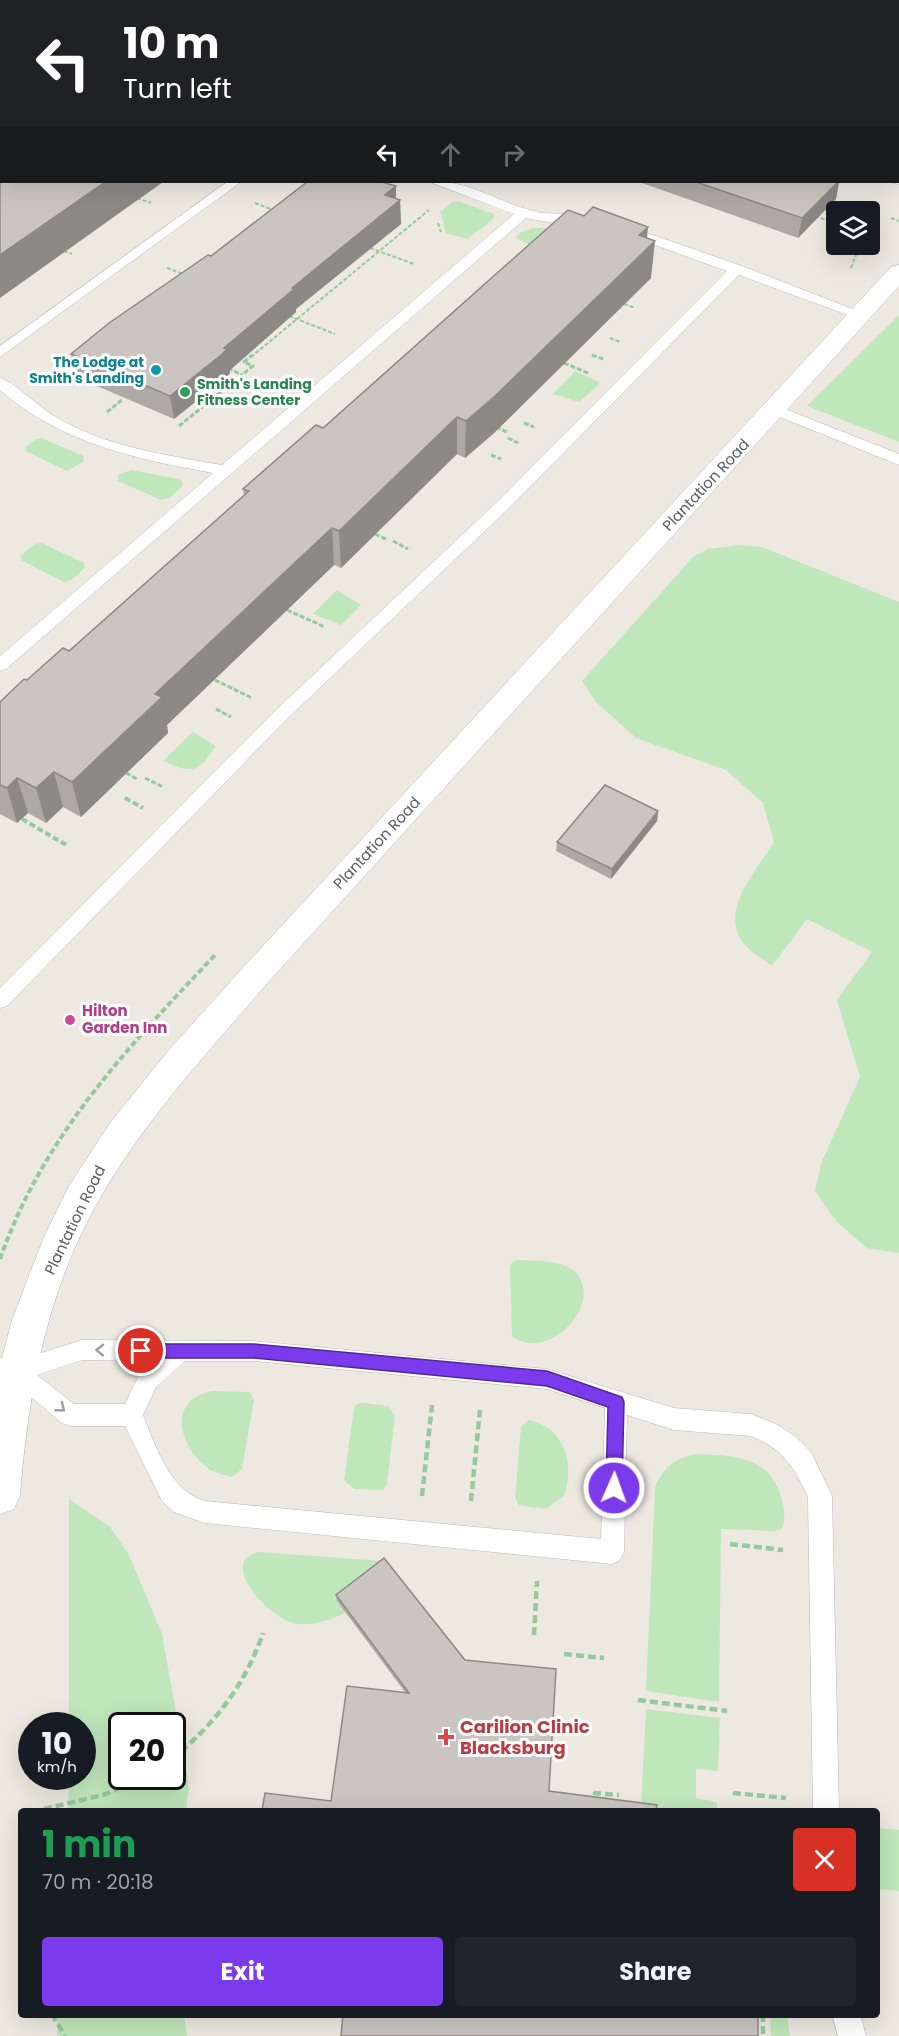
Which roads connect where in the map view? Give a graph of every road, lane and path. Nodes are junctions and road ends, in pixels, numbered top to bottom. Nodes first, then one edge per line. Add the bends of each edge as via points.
1 (235, 183) edge
2 (439, 183) edge
3 (137, 198) dead end
4 (149, 203) dead end
5 (260, 205) dead end
6 (429, 210) dead end
7 (278, 212) edge
8 (523, 213) junction
9 (815, 216) edge
10 (891, 218) dead end
11 (826, 220) edge
12 (899, 221) edge
13 (438, 223) dead end
14 (441, 232) dead end
15 (370, 248) edge
16 (64, 251) edge
17 (379, 251) junction
18 (72, 254) dead end
19 (410, 263) dead end
20 (737, 268) junction
21 (170, 269) dead end
22 (899, 272) edge
23 (192, 277) edge
24 (624, 304) edge
25 (637, 305) dead end
26 (288, 315) edge
27 (861, 315) junction
28 (297, 319) junction
29 (328, 331) dead end
30 (0, 353) edge
31 (564, 363) edge
32 (228, 368) edge
33 (77, 369) edge
34 (578, 369) dead end
35 (242, 375) junction
36 (68, 376) dead end
37 (0, 382) edge
38 (123, 399) edge
39 (112, 409) dead end
40 (775, 410) junction
41 (179, 426) dead end
42 (496, 427) edge
43 (507, 432) dead end
44 (899, 460) edge
45 (226, 470) junction
46 (375, 534) edge
47 (388, 540) dead end
48 (287, 610) edge
49 (307, 619) dead end
50 (0, 665) edge
51 (215, 680) edge
52 (236, 690) dead end
53 (126, 773) edge
54 (137, 779) dead end
55 (22, 819) edge
56 (68, 846) dead end
57 (0, 1000) edge
58 (180, 1351) junction
59 (436, 1368) junction
60 (8, 1369) edge
61 (483, 1373) junction
62 (616, 1402) junction
63 (132, 1415) junction
64 (0, 1495) edge
65 (418, 1533) junction
66 (468, 1538) junction
67 (538, 1544) junction
68 (730, 1544) dead end
69 (821, 1555) junction
70 (263, 1633) dead end
71 (534, 1635) dead end
72 (564, 1654) dead end
73 (604, 1658) dead end
74 (638, 1700) dead end
75 (727, 1711) dead end
76 (186, 1747) edge
77 (116, 1790) edge
78 (593, 1793) dead end
79 (734, 1793) dead end
80 (619, 1795) dead end
81 (825, 1806) edge
82 (49, 1808) edge
83 (54, 2018) edge
84 (763, 2018) edge
85 (847, 2018) edge
86 (65, 2036) edge
87 (763, 2036) edge
88 (852, 2036) edge

1 - 30 lane
2 - 8 lane
3 - 4 path
5 - 7 path
6 - 17 path
8 - 20 lane via 602,222
8 - 45 lane
9 - 11 path
10 - 12 path
13 - 14 path
15 - 17 path
16 - 18 path
17 - 19 path
17 - 28 path
20 - 27 lane
20 - 57 lane via 502,506 283,713
21 - 23 path
22 - 27 street, Plantation Road
24 - 25 path
26 - 28 path
27 - 40 street, Plantation Road
28 - 29 path
28 - 35 path via 244,362 253,366
31 - 34 path
32 - 35 path
33 - 36 path
35 - 41 path
37 - 45 lane via 41,417 78,436 123,452
38 - 39 path
40 - 44 lane
40 - 60 street, Plantation Road via 261,969 135,1118 104,1160 64,1235
42 - 43 path
45 - 50 lane
46 - 47 path
48 - 49 path
51 - 52 path
53 - 54 path
55 - 56 path
58 - 59 lane via 253,1351
58 -> 60 lane via 82,1350
58 - 63 lane via 148,1380
59 - 61 lane
59 - 65 path
60 -> 63 lane via 70,1415
60 - 64 street, Plantation Road
61 - 62 lane via 547,1379
61 - 66 path
62 - 67 lane via 612,1552
62 - 69 lane via 674,1419 751,1425 788,1445 803,1460 820,1496
63 - 65 lane via 139,1436 173,1497 189,1508
65 - 66 lane
66 - 67 lane
67 - 71 path
68 - 69 path
69 - 81 lane
70 - 76 path via 255,1662 225,1708
72 - 73 path
74 - 75 path
77 - 82 path
78 - 80 path
79 - 81 path
83 - 86 path
84 - 87 path
85 - 88 lane

